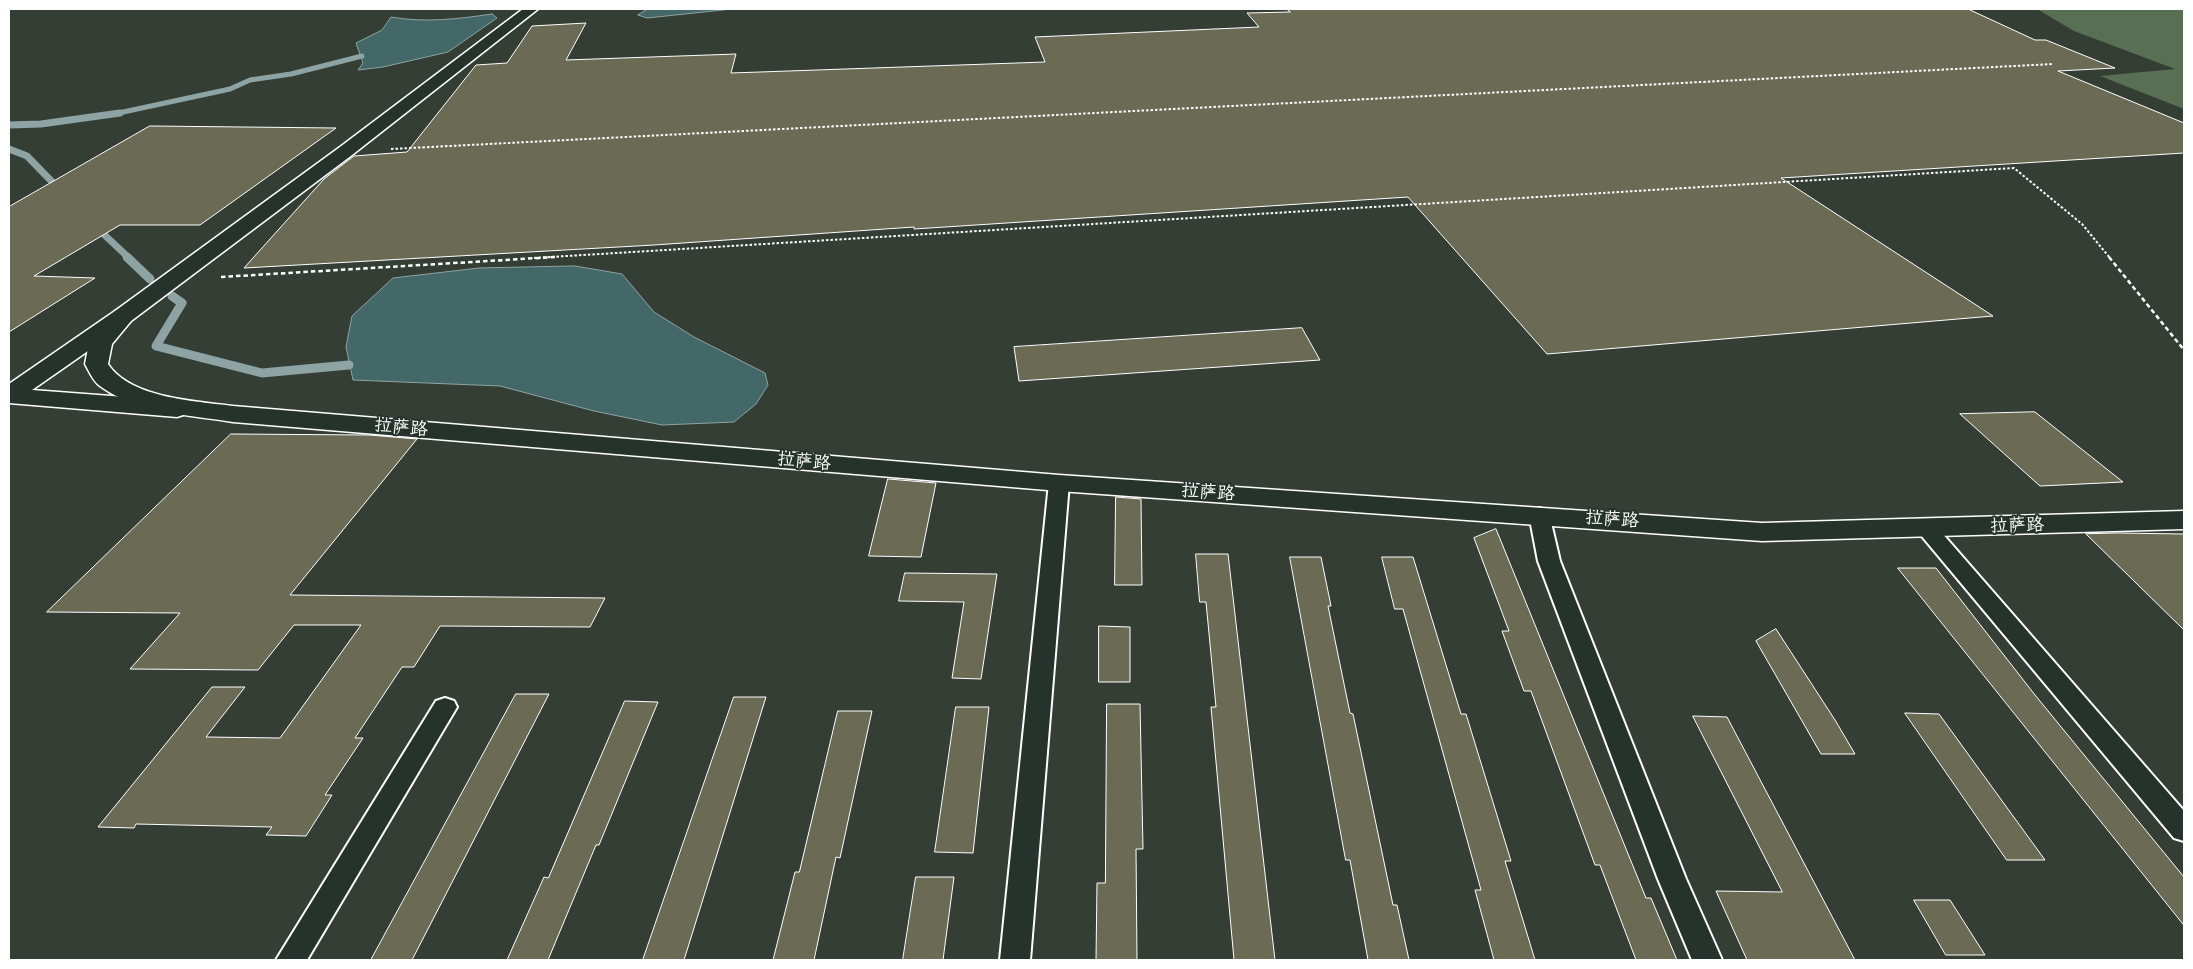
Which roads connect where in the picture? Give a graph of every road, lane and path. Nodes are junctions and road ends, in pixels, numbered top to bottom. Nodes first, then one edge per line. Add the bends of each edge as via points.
1 (531, 9) edge
2 (2053, 64) dead end
3 (346, 151) junction
4 (218, 277) dead end
5 (122, 316) junction
6 (2184, 350) edge
7 (9, 395) edge
8 (233, 414) junction
9 (1059, 483) junction
10 (1539, 514) junction
11 (2184, 520) edge
12 (1927, 530) junction
13 (446, 707) dead end
14 (2184, 830) edge
15 (291, 960) edge
16 (1015, 960) edge
17 (1707, 960) edge

1 - 3 street, 拉萨路
2 - 3 path
3 - 5 street, 拉萨路
4 - 6 path via 2014,168 2082,224
5 - 7 street, 拉萨路
5 - 8 street, 拉萨路 via 105,332 99,343 96,363 110,384 147,399
7 - 8 street, 拉萨路
8 - 9 street, 拉萨路
9 - 10 street, 拉萨路
9 - 16 lane
10 - 12 street, 拉萨路 via 1762,532
10 - 17 lane via 1550,561 1672,879
11 - 12 street, 拉萨路
12 - 14 lane
13 - 15 lane

